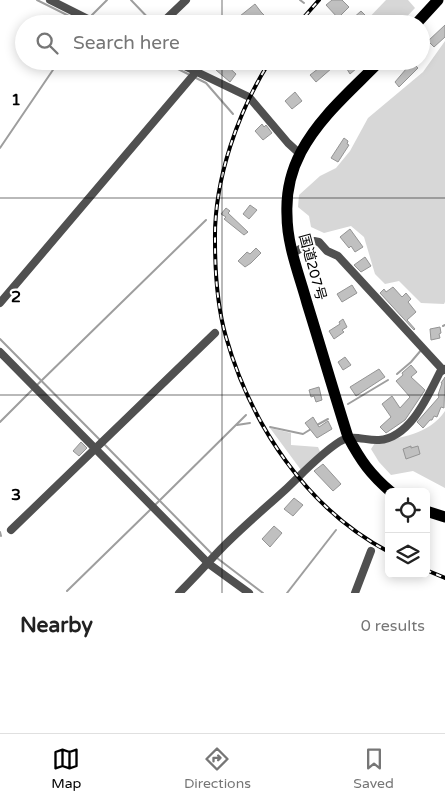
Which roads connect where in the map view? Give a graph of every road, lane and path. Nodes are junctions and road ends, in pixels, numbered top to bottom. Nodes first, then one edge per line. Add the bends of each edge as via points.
1 (50, 0) edge
2 (186, 0) edge
3 (438, 0) edge
4 (80, 15) edge
5 (170, 15) edge
6 (424, 15) edge
7 (186, 70) edge
8 (371, 70) edge
9 (193, 75) junction
10 (300, 154) junction
11 (292, 253) junction
12 (0, 303) edge
13 (215, 333) dead end
14 (0, 352) edge
15 (444, 369) edge
16 (348, 438) junction
17 (100, 444) junction
18 (386, 488) edge
19 (430, 512) edge
20 (445, 517) edge
21 (10, 530) dead end
22 (371, 550) dead end
23 (213, 559) junction
24 (179, 593) edge
25 (249, 593) edge
26 (355, 593) edge

1 - 4 street
2 - 5 street
3 - 6 highway
7 - 9 street
8 - 10 highway, 国道207号 via 330,111
9 - 10 street via 250,97
9 - 12 street
10 - 11 highway, 国道207号 via 287,196 286,215
11 - 15 street via 319,242 338,256
11 - 16 highway, 国道207号
13 - 17 street
14 - 17 street
15 - 16 street via 414,418 397,434 379,440
16 - 18 highway, 国道207号 via 360,460
16 - 23 street via 298,477
17 - 21 street
17 - 23 street
19 - 20 highway
22 - 26 street
23 - 24 street
23 - 25 street

